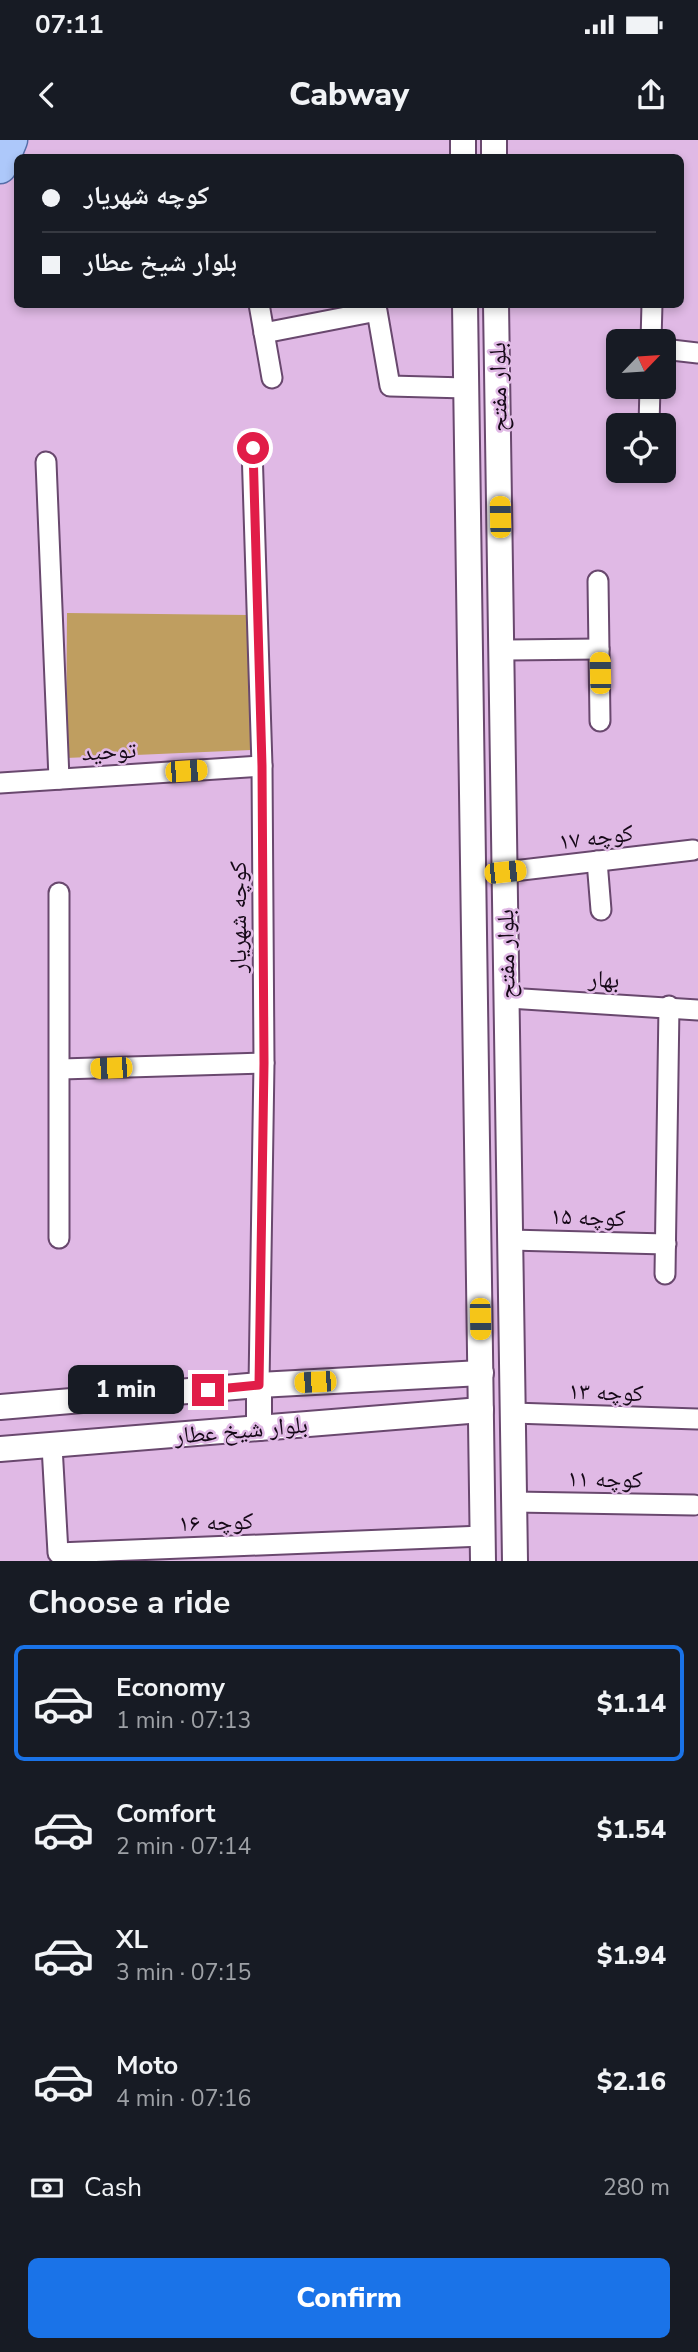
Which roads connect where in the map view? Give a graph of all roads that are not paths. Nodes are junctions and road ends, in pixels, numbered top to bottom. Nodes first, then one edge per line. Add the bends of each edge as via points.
1 (11, 140) edge
2 (0, 167) edge
3 (260, 308) edge
4 (465, 308) edge
5 (496, 308) edge
6 (652, 308) edge
7 (651, 329) edge
8 (264, 333) junction
9 (676, 350) edge
10 (698, 353) edge
11 (272, 378) dead end
12 (466, 388) junction
13 (253, 448) dead end
14 (46, 462) dead end
15 (598, 581) dead end
16 (599, 649) junction
17 (502, 650) junction
18 (600, 721) dead end
19 (262, 766) junction
20 (59, 779) junction
21 (0, 783) edge
22 (472, 808) junction
23 (504, 808) junction
24 (693, 850) dead end
25 (597, 861) junction
26 (505, 872) junction
27 (59, 892) dead end
28 (601, 910) dead end
29 (507, 998) junction
30 (669, 1006) junction
31 (698, 1010) edge
32 (264, 1063) junction
33 (61, 1069) junction
34 (59, 1238) dead end
35 (510, 1240) junction
36 (666, 1244) junction
37 (665, 1274) dead end
38 (481, 1373) junction
39 (259, 1385) junction
40 (0, 1407) edge
41 (481, 1410) junction
42 (513, 1413) junction
43 (697, 1419) edge
44 (259, 1428) junction
45 (52, 1446) junction
46 (0, 1449) edge
47 (514, 1502) junction
48 (694, 1505) dead end
49 (483, 1549) edge
50 (515, 1561) edge

1 - 2 main road
3 - 8 street
4 - 12 street, بلوار مفتح
5 - 17 street, بلوار مفتح
6 - 7 street
8 - 11 street
8 - 12 street via 377,311 390,386
9 - 10 street
12 - 22 street, بلوار مفتح
13 - 19 street, کوچه شهریار
14 - 20 street
15 - 16 street
16 - 17 street
16 - 18 street
17 - 23 street, بلوار مفتح
19 - 20 street, توحید
19 - 32 street, کوچه شهریار
20 - 21 street, توحید
22 - 23 street
22 - 38 street, بلوار مفتح
23 - 26 street, بلوار مفتح
24 - 25 street, کوچه ۱۷
25 - 26 street, کوچه ۱۷
25 - 28 street
26 - 29 street, بلوار مفتح
27 - 33 street
29 - 30 street, بهار
29 - 35 street, بلوار مفتح
30 - 31 street, بهار
30 - 36 street
32 - 33 street
32 - 39 street, کوچه شهریار
33 - 34 street
35 - 36 street, کوچه ۱۵
35 - 42 street, بلوار مفتح
36 - 37 street
38 - 39 street, بلوار شیخ عطار
38 - 41 street, بلوار مفتح
39 - 40 street, بلوار شیخ عطار
39 - 44 street
41 - 44 street, بلوار شیخ عطار
41 - 49 street, بلوار مفتح
42 - 43 street, کوچه ۱۳
42 - 47 street, بلوار مفتح
44 - 45 street, بلوار شیخ عطار
45 - 46 street, بلوار شیخ عطار
45 - 49 street, کوچه ۱۶ via 58,1553
47 - 48 street, کوچه ۱۱
47 - 50 street, بلوار مفتح

